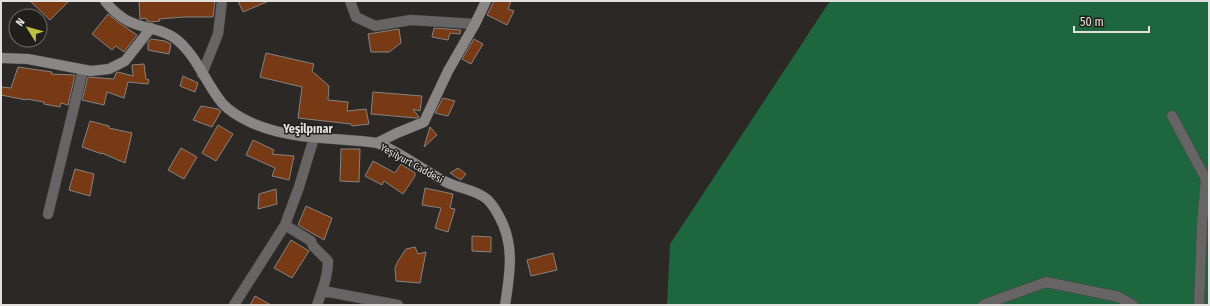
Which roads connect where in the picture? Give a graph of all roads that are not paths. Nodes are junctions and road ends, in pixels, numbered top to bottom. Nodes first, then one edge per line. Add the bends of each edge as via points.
1 (105, 1) edge
2 (222, 1) edge
3 (350, 1) edge
4 (486, 1) edge
5 (475, 24) junction
6 (151, 28) junction
7 (1, 58) edge
8 (83, 70) junction
9 (202, 74) junction
10 (1172, 116) dead end
11 (314, 138) junction
12 (378, 144) junction
13 (48, 214) dead end
14 (285, 225) junction
15 (323, 291) junction
16 (234, 305) edge
17 (316, 305) edge
18 (398, 305) edge
19 (505, 305) edge
20 (983, 305) edge
21 (1133, 305) edge
22 (1200, 305) edge

1 - 6 main road, Yeşilyurt Caddesi via 128,21
2 - 9 street via 218,34
3 - 5 street via 356,17 375,26 411,20
4 - 5 main road
5 - 12 main road via 448,71 424,122
6 - 8 main road via 125,61 109,69
6 - 9 main road, Yeşilyurt Caddesi via 164,32 184,46
7 - 8 main road via 28,59
8 - 13 street
9 - 11 main road, Yeşilyurt Caddesi via 231,112 282,133
10 - 22 street via 1206,179
11 - 12 main road, Yeşilyurt Caddesi
11 - 14 street
12 - 19 main road, Yeşilyurt Caddesi via 445,182 476,192 494,207 508,236 511,254
14 - 15 street via 311,241 328,261
14 - 16 street
15 - 17 street
15 - 18 street
20 - 21 street via 1046,282 1119,297

